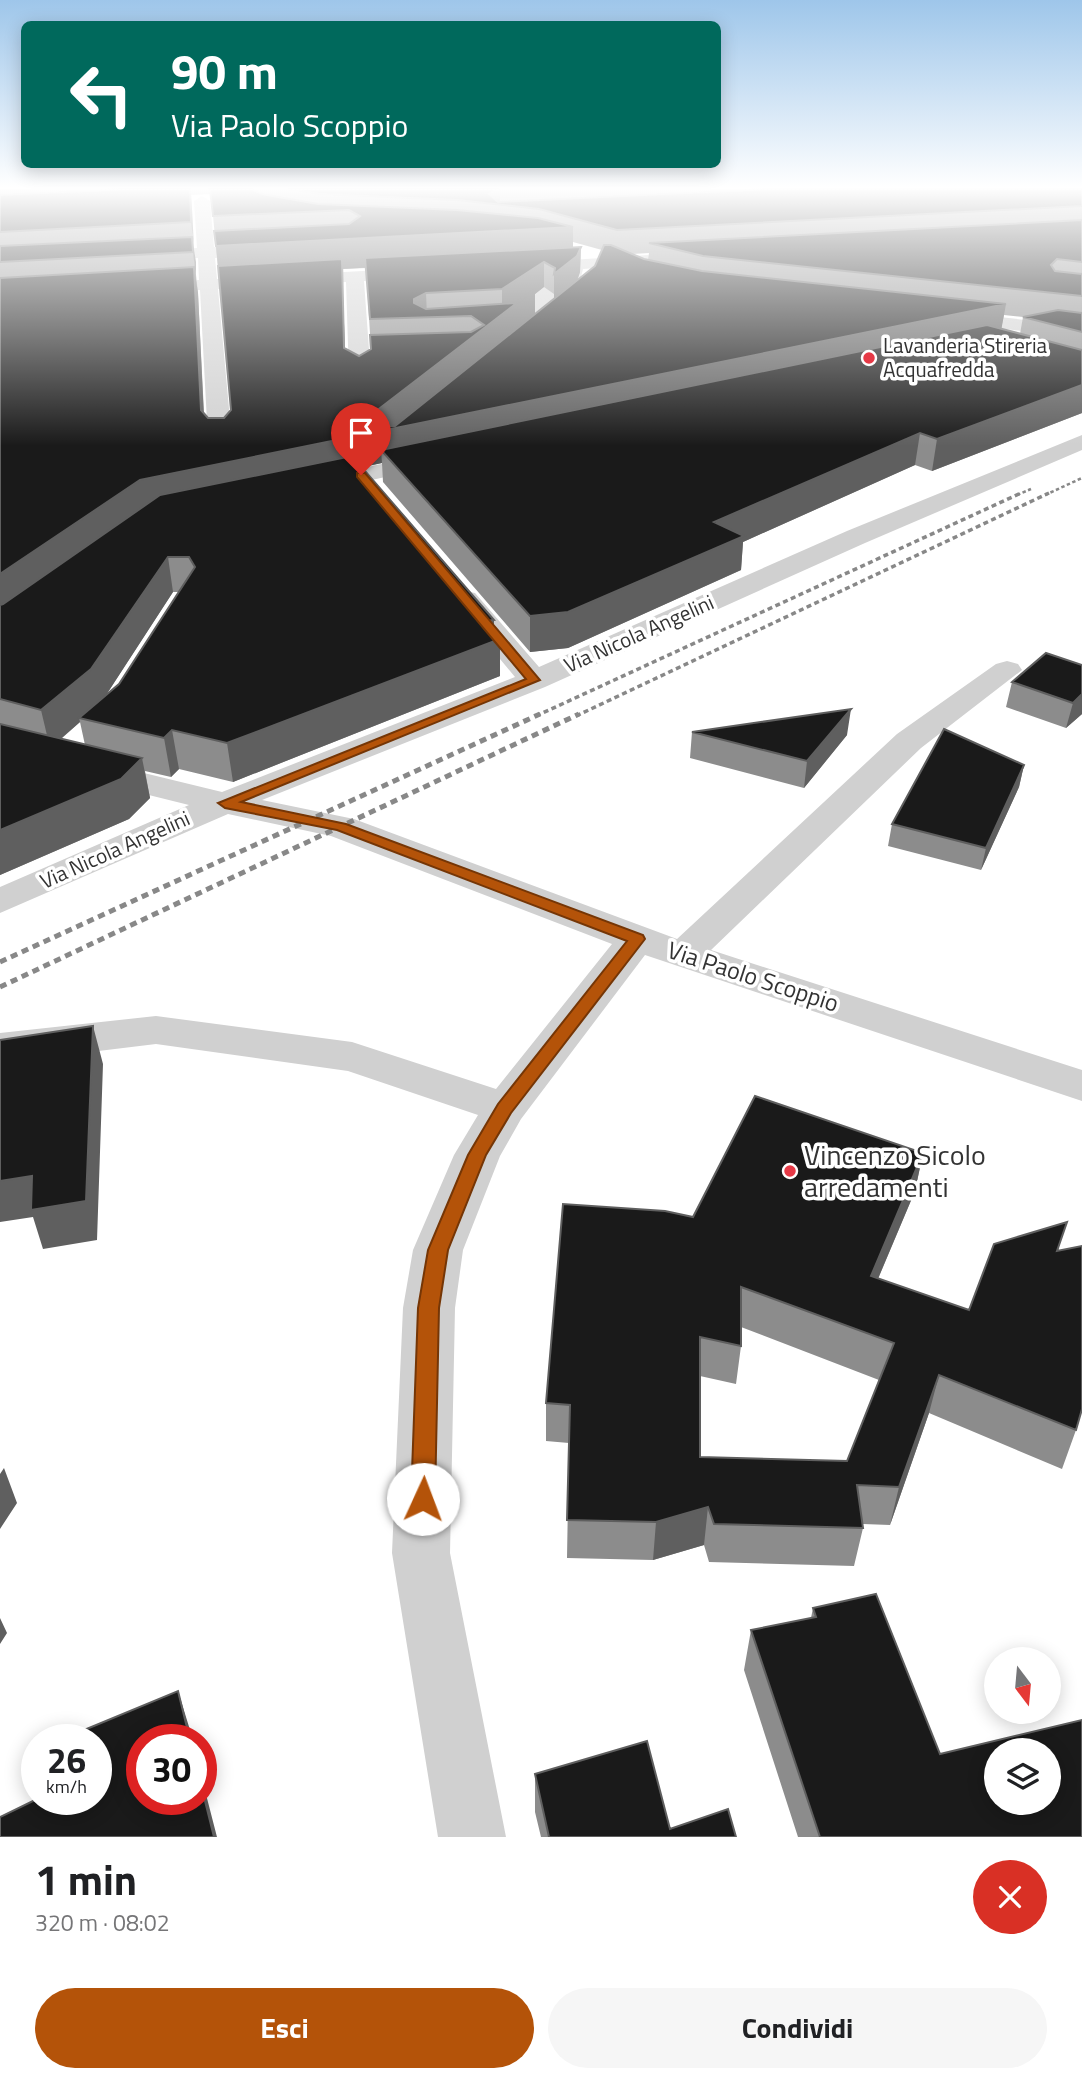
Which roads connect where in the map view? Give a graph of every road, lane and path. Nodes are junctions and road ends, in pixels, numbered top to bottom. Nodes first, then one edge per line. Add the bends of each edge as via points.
1 (207, 275) edge
2 (392, 275) edge
3 (573, 275) edge
4 (592, 275) edge
5 (643, 275) edge
6 (355, 277) junction
7 (650, 278) edge
8 (208, 285) junction
9 (125, 289) edge
10 (927, 316) edge
11 (468, 325) edge
12 (1051, 328) junction
13 (534, 329) edge
14 (1082, 332) edge
15 (982, 343) edge
16 (359, 355) junction
17 (385, 355) edge
18 (360, 377) edge
19 (220, 441) edge
20 (1082, 442) edge
21 (456, 455) edge
22 (293, 490) edge
23 (448, 578) edge
24 (1007, 670) dead end
25 (534, 680) junction
26 (85, 738) edge
27 (0, 748) edge
28 (58, 762) junction
29 (225, 803) junction
30 (0, 901) edge
31 (660, 947) junction
32 (0, 1048) edge
33 (1082, 1086) edge
34 (505, 1108) junction
35 (472, 1837) edge

1 - 8 street
2 - 6 street
3 - 11 street via 508,323
4 - 13 street via 587,286
5 - 7 street
6 - 8 street
6 - 16 street
8 - 9 street
8 - 19 street
10 - 12 street
12 - 14 street
12 - 15 street
16 - 17 street
16 - 18 street
20 - 25 street, Via Nicola Angelini
21 - 22 street via 370,485
23 - 25 street
24 - 31 street via 909,741
25 - 29 street, Via Nicola Angelini
26 - 28 street
27 - 28 street, Via Paolo Scoppio
28 - 29 street, Via Paolo Scoppio
29 - 30 street, Via Nicola Angelini
29 - 31 street, Via Paolo Scoppio via 341,827
31 - 33 street, Via Paolo Scoppio
31 - 34 street
32 - 34 street via 156,1030 352,1057
34 - 35 street via 477,1155 438,1250 429,1308 421,1553

